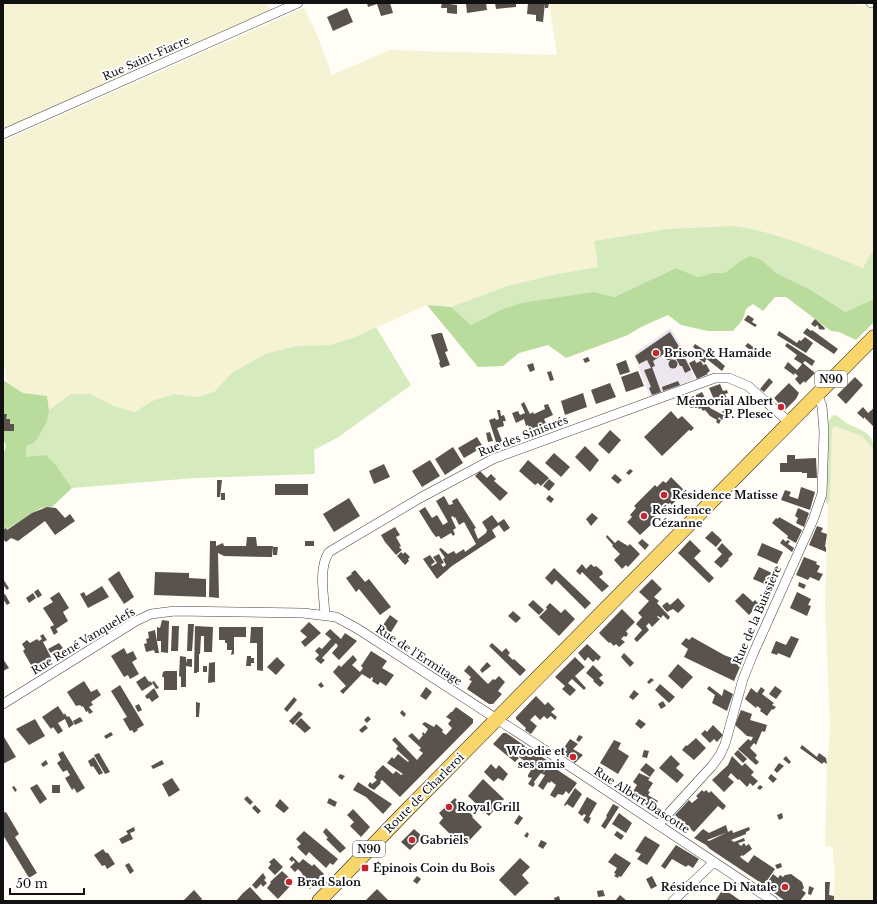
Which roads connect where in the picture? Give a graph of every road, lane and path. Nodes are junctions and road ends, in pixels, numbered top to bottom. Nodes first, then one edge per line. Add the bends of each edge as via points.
1 (298, 3) edge
2 (3, 134) edge
3 (874, 337) edge
4 (817, 394) junction
5 (789, 422) junction
6 (325, 615) junction
7 (3, 704) edge
8 (497, 720) junction
9 (658, 825) junction
10 (714, 862) junction
11 (319, 901) edge
12 (673, 901) edge
13 (773, 901) edge

1 - 2 street, Rue Saint-Fiacre
3 - 4 main road, N90
4 - 5 main road, N90
4 - 9 street, Rue de la Buissière via 822,406 824,432 822,494 813,520 743,679 720,755
5 - 6 street, Rue des Sinistrés via 748,386 729,378 715,378 493,459 420,498 329,552 324,560 323,575
5 - 8 main road, N90
6 - 7 street, Rue René Vanquelefs via 175,611 151,614 136,620
6 - 8 street, Rue de l'Ermitage via 336,617 358,629
8 - 9 street, Rue Albert Dascotte
8 - 11 main road, Route de Charleroi / N90
9 - 10 street, Rue Albert Dascotte
10 - 12 street
10 - 13 street, Rue Albert Dascotte

